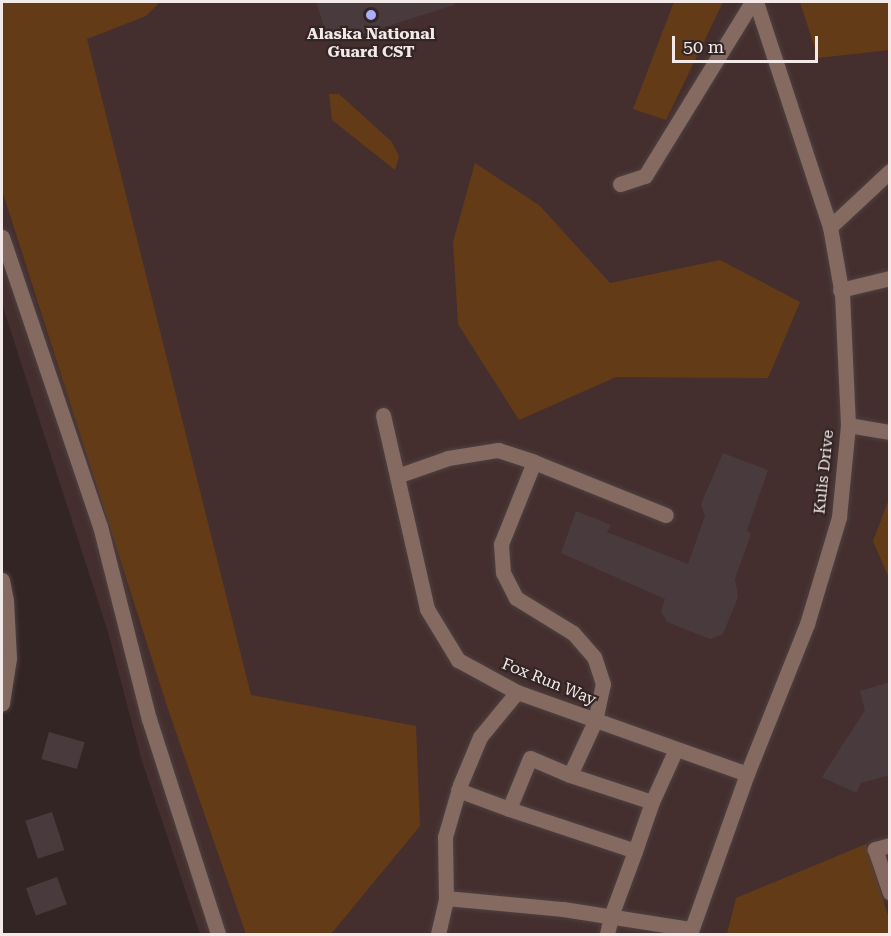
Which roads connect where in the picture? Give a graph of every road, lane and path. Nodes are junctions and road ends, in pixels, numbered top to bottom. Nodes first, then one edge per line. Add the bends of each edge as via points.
1 (754, 2) edge
2 (890, 171) edge
3 (620, 184) dead end
4 (830, 227) junction
5 (2, 237) edge
6 (890, 278) edge
7 (840, 290) junction
8 (383, 415) dead end
9 (848, 424) junction
10 (890, 432) edge
11 (534, 462) junction
12 (397, 476) junction
13 (666, 515) dead end
14 (2, 580) edge
15 (517, 692) junction
16 (2, 703) edge
17 (595, 720) junction
18 (676, 749) junction
19 (747, 774) junction
20 (570, 775) junction
21 (458, 790) junction
22 (652, 802) junction
23 (509, 809) junction
24 (890, 845) edge
25 (635, 851) junction
26 (890, 893) edge
27 (446, 898) junction
28 (611, 916) junction
29 (690, 932) edge
30 (218, 934) edge
31 (438, 934) edge
32 (607, 934) edge

1 - 3 street via 645,176
1 - 4 street, Kulis Drive
2 - 4 street
4 - 7 street, Kulis Drive
5 - 30 street via 100,526 149,720
6 - 7 street
7 - 9 street, Kulis Drive
8 - 12 street, Fox Run Way
9 - 10 street
9 - 19 street, Kulis Drive via 839,517 807,624
11 - 12 street via 498,450 448,458
11 - 13 street
11 - 17 street via 501,544 503,573 516,598 573,633 594,657 603,684
12 - 15 street, Fox Run Way via 427,609 458,660
14 - 16 street via 9,658
15 - 17 street, Fox Run Way
15 - 21 street via 480,737
17 - 18 street, Fox Run Way
17 - 20 street
18 - 19 street, Fox Run Way
18 - 22 street
19 - 29 street, Kulis Drive
20 - 22 street
20 - 23 street via 530,758
21 - 23 street
21 - 27 street via 445,837
22 - 25 street
23 - 25 street
24 - 26 street via 875,849
25 - 28 street
27 - 28 street
27 - 31 street
28 - 29 street
28 - 32 street

